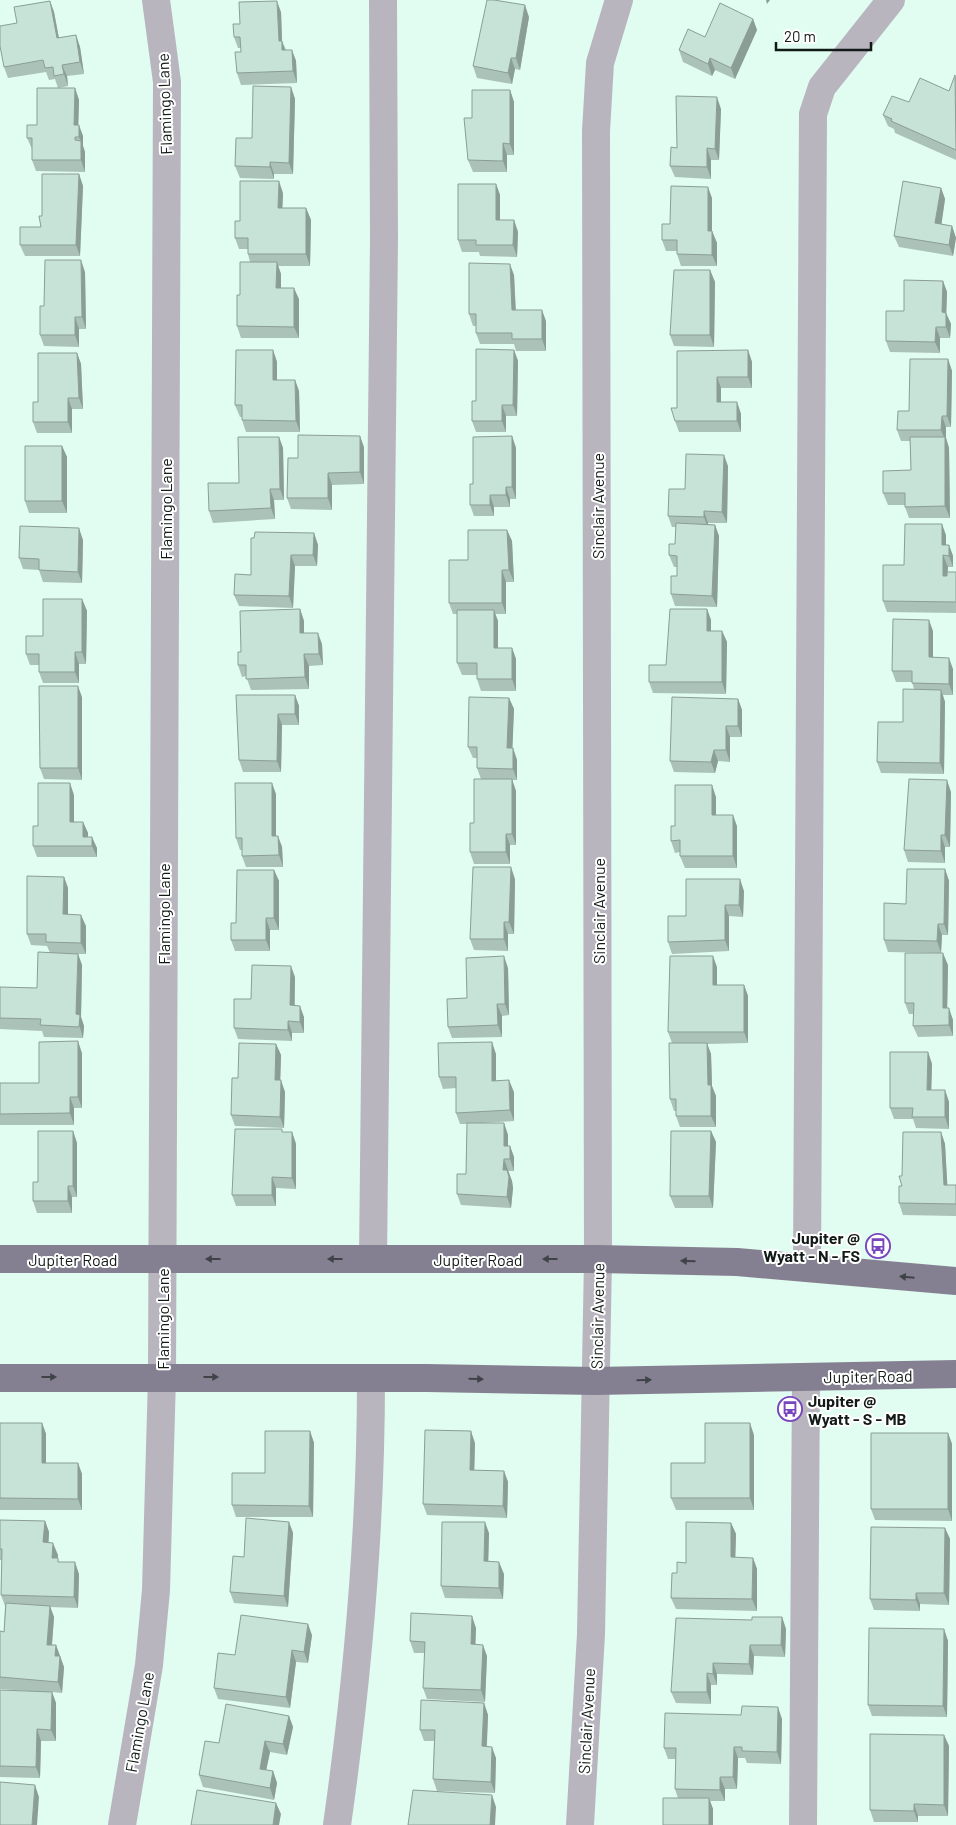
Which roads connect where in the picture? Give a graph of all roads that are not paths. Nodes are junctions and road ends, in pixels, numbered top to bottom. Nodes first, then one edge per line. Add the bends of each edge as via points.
1 (156, 0) edge
2 (384, 0) edge
3 (619, 0) edge
4 (891, 0) edge
5 (0, 1259) edge
6 (162, 1259) junction
7 (373, 1259) junction
8 (598, 1259) junction
9 (807, 1268) junction
10 (956, 1281) edge
11 (956, 1374) edge
12 (162, 1377) junction
13 (0, 1378) edge
14 (371, 1378) junction
15 (806, 1378) junction
16 (595, 1381) junction
17 (122, 1825) edge
18 (337, 1825) edge
19 (580, 1825) edge
20 (803, 1825) edge

1 - 6 street, Flamingo Lane via 166,82
2 - 7 street
3 - 8 street, Sinclair Avenue via 600,63 596,131
4 - 9 street via 822,87 813,114
5 - 6 main road, Jupiter Road
7 -> 6 main road, Jupiter Road
6 - 12 street, Flamingo Lane
8 -> 7 main road, Jupiter Road
9 -> 8 main road, Jupiter Road via 737,1262
8 - 16 street, Sinclair Avenue
10 -> 9 main road, Jupiter Road
11 - 15 main road, Jupiter Road
13 -> 12 main road, Jupiter Road
12 -> 14 main road, Jupiter Road
12 - 17 street, Flamingo Lane via 156,1590 149,1665
14 -> 16 main road, Jupiter Road
14 - 18 street via 371,1465 363,1596 350,1733
16 -> 15 main road, Jupiter Road
15 - 20 street
16 - 19 street, Sinclair Avenue via 591,1634

